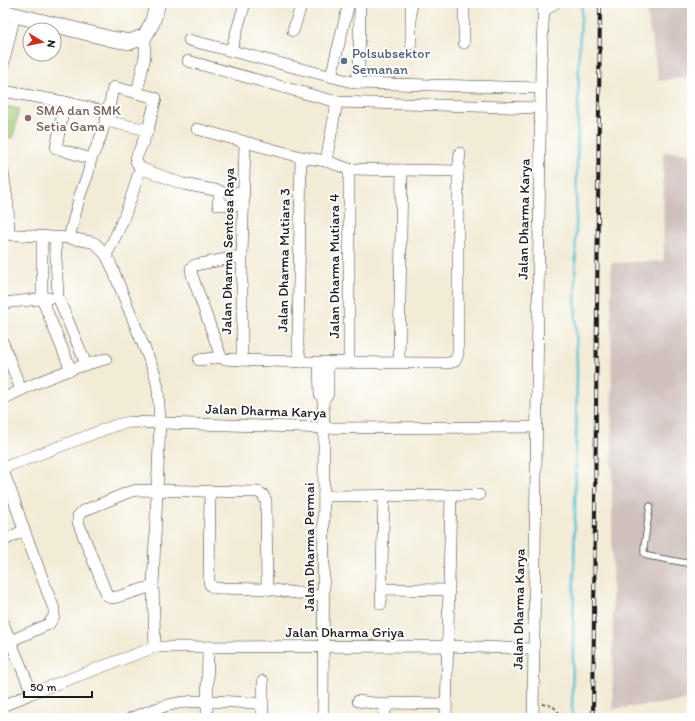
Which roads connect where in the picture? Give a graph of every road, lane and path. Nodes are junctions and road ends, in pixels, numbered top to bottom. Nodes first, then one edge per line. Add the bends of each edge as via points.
1 (158, 3) edge
2 (245, 3) edge
3 (302, 3) edge
4 (349, 3) edge
5 (360, 3) edge
6 (411, 3) edge
7 (464, 3) edge
8 (555, 3) edge
9 (544, 7) edge
10 (9, 13) edge
11 (293, 31) dead end
12 (145, 36) junction
13 (189, 40) dead end
14 (464, 43) dead end
15 (412, 44) dead end
16 (231, 50) junction
17 (188, 61) dead end
18 (3, 65) edge
19 (331, 76) junction
20 (356, 83) junction
21 (541, 88) junction
22 (3, 91) edge
23 (137, 93) junction
24 (65, 102) junction
25 (337, 102) junction
26 (540, 108) junction
27 (107, 116) junction
28 (197, 129) dead end
29 (148, 130) junction
30 (245, 142) junction
31 (460, 153) dead end
32 (301, 157) junction
33 (91, 159) junction
34 (326, 161) junction
35 (140, 168) junction
36 (349, 169) junction
37 (402, 170) junction
38 (458, 170) junction
39 (3, 172) edge
40 (243, 187) junction
41 (6, 234) edge
42 (42, 237) junction
43 (55, 238) junction
44 (69, 238) junction
45 (106, 255) junction
46 (242, 256) junction
47 (58, 297) junction
48 (42, 299) junction
49 (3, 304) edge
50 (3, 343) edge
51 (221, 357) junction
52 (106, 358) dead end
53 (199, 360) dead end
54 (242, 360) junction
55 (301, 362) junction
56 (349, 362) junction
57 (399, 362) junction
58 (323, 363) junction
59 (86, 364) junction
60 (71, 370) junction
61 (22, 390) junction
62 (3, 399) edge
63 (160, 422) junction
64 (536, 427) junction
65 (324, 428) junction
66 (4, 465) edge
67 (156, 490) junction
68 (210, 491) junction
69 (384, 495) junction
70 (451, 495) junction
71 (479, 495) dead end
72 (324, 496) junction
73 (650, 506) dead end
74 (24, 530) junction
75 (3, 541) edge
76 (692, 564) edge
77 (153, 586) junction
78 (267, 589) junction
79 (382, 589) junction
80 (448, 590) junction
81 (323, 595) junction
82 (381, 604) dead end
83 (3, 623) edge
84 (10, 641) junction
85 (448, 646) junction
86 (155, 647) junction
87 (208, 647) junction
88 (324, 648) junction
89 (534, 649) junction
90 (263, 681) dead end
91 (32, 693) junction
92 (358, 701) dead end
93 (533, 701) junction
94 (208, 702) junction
95 (446, 704) junction
96 (388, 705) junction
97 (3, 706) edge
98 (153, 714) edge
99 (263, 714) edge
100 (131, 718) edge
101 (207, 718) edge
102 (323, 718) edge
103 (384, 718) edge
104 (446, 718) edge
105 (533, 718) edge
106 (580, 718) edge

1 - 12 street
2 - 16 street
3 - 11 street
4 - 19 street
5 - 20 street via 359,66
6 - 15 street
7 - 14 street
8 - 9 street
9 - 21 street, Jalan Dharma Karya
10 - 12 street via 120,41 130,42
10 - 18 street
12 - 23 street via 145,56
13 - 16 street
16 - 19 street
17 - 25 street
19 - 20 street
20 - 21 street
21 - 26 street, Jalan Dharma Karya
22 - 24 street
23 - 27 street via 114,88
23 - 29 street via 156,98
24 - 27 street
24 - 33 street via 56,148
25 - 26 street
25 - 34 street
26 - 64 street, Jalan Dharma Karya
27 - 29 street
27 - 33 street
28 - 30 street
29 - 35 street via 136,158
30 - 32 street
30 - 40 street, Jalan Dharma Sentosa Raya
31 - 38 street
32 - 34 street
32 - 55 street, Jalan Dharma Mutiara 3 via 298,338
33 - 44 street
34 - 36 street
35 - 40 street via 183,184 220,191 218,205 236,205 238,188
35 - 45 street via 116,238
36 - 37 street
36 - 56 street, Jalan Dharma Mutiara 4
37 - 38 street
37 - 57 street
38 - 57 street via 458,354 455,360 449,363
39 - 41 street via 8,206
40 - 46 street, Jalan Dharma Sentosa Raya
41 - 42 street
42 - 43 street
42 - 48 street
43 - 44 street
43 - 47 street
44 - 45 street via 92,242
45 - 63 street via 155,374
46 - 51 street via 195,265 191,268
46 - 54 street, Jalan Dharma Sentosa Raya
47 - 48 street
47 - 59 street
48 - 49 street
48 - 60 street
50 - 61 street
51 - 53 street
51 - 54 street
52 - 59 street
54 - 55 street
55 - 58 street
56 - 57 street
56 - 58 street
58 - 65 street, Jalan Dharma Permai via 328,394 323,400
59 - 60 street
60 - 61 street
61 - 62 street
63 - 65 street, Jalan Dharma Karya
63 - 66 street, Jalan Dharma Karya via 116,424
63 - 67 street
64 - 65 street, Jalan Dharma Karya
64 - 89 street, Jalan Dharma Karya
65 - 72 street, Jalan Dharma Permai
66 - 74 street
67 - 68 street
67 - 77 street
67 - 77 street via 129,492 83,511 78,516 78,522 107,595 111,598 117,597
68 - 78 street via 258,492 263,495 266,502
68 - 78 street via 209,584 215,588
69 - 70 street
69 - 72 street
69 - 79 street
70 - 71 street
70 - 80 street
72 - 81 street, Jalan Dharma Permai
73 - 76 lane via 644,553 648,556
74 - 75 street
74 - 84 street via 54,607 54,613 49,624
77 - 86 street
78 - 81 street
79 - 80 street
79 - 82 street
80 - 85 street
81 - 88 street, Jalan Dharma Permai
83 - 84 street
84 - 91 street
85 - 88 street, Jalan Dharma Griya
85 - 89 street, Jalan Dharma Griya
85 - 95 street
86 - 87 street, Jalan Dharma Griya
86 - 91 street
87 - 88 street, Jalan Dharma Griya
87 - 94 street
88 - 102 street, Jalan Dharma Permai
89 - 93 street, Jalan Dharma Karya
90 - 99 street
91 - 97 street
92 - 96 street
93 - 105 street, Jalan Dharma Karya
93 - 106 path via 553,706 559,712
94 - 98 street via 180,703
94 - 99 street via 255,703 260,706
94 - 101 street
95 - 96 street
95 - 104 street
96 - 103 street
98 - 100 street

